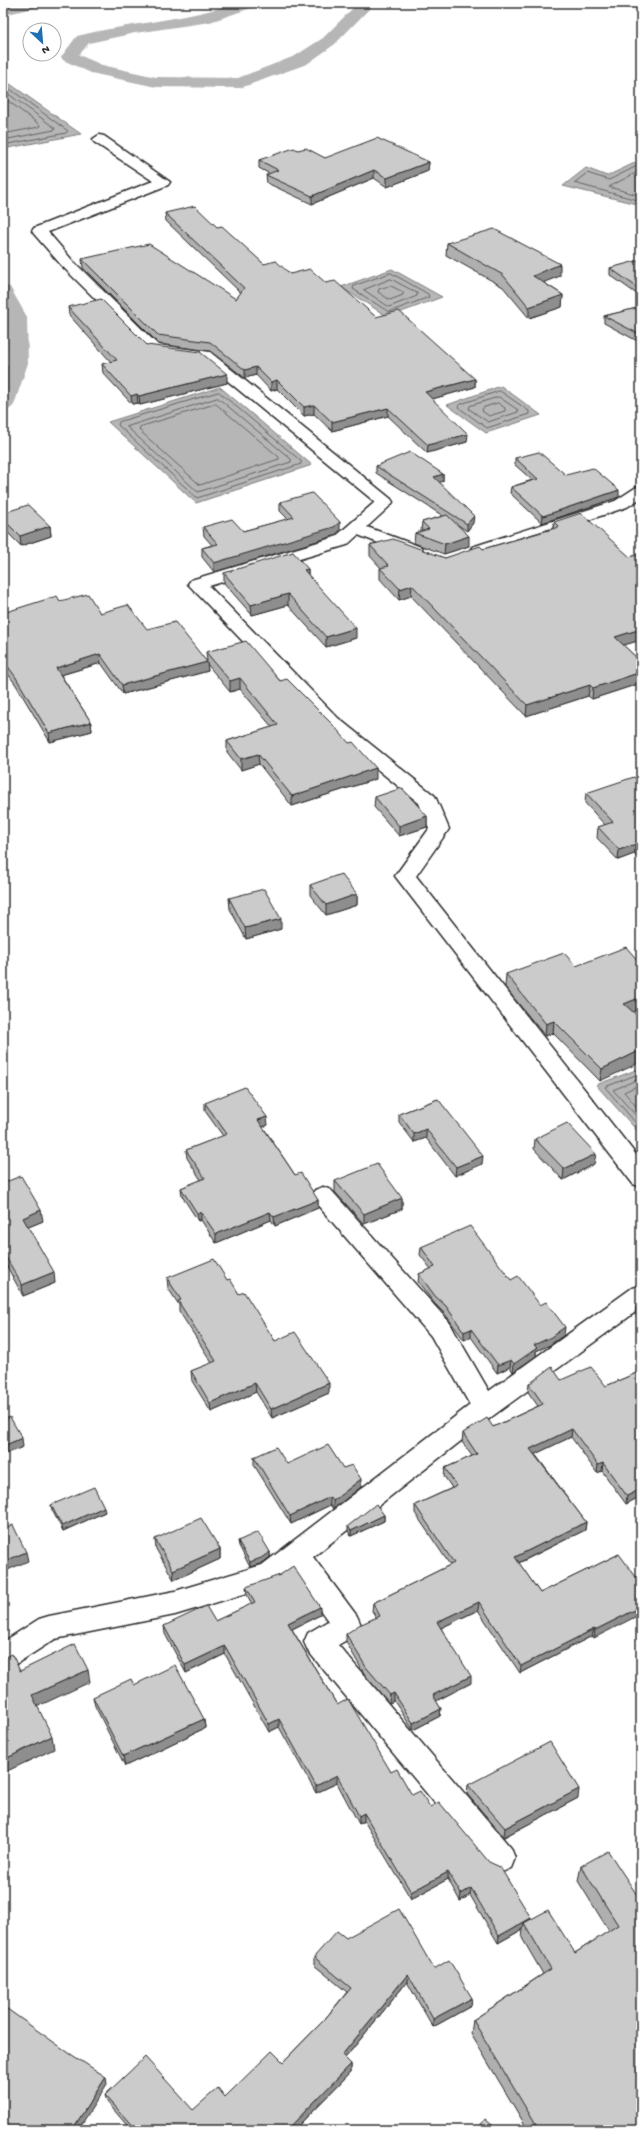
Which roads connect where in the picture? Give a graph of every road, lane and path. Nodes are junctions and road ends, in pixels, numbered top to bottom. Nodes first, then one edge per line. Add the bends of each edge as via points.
1 (99, 139) dead end
2 (641, 491) edge
3 (356, 528) junction
4 (466, 555) edge
5 (429, 557) edge
6 (641, 1178) edge
7 (323, 1196) dead end
8 (641, 1295) edge
9 (485, 1408) junction
10 (295, 1554) junction
11 (3, 1657) edge
12 (500, 1858) dead end

1 - 3 street via 164,182 39,231 67,263 154,349 205,355 385,502
2 - 4 street via 621,504
3 - 5 street
3 - 6 street via 341,541 197,584 331,722 428,800 439,829 405,876
7 - 9 street via 440,1329
8 - 9 street
9 - 10 street
10 - 11 street via 270,1574 175,1603 49,1628
10 - 12 street via 347,1625 318,1642

